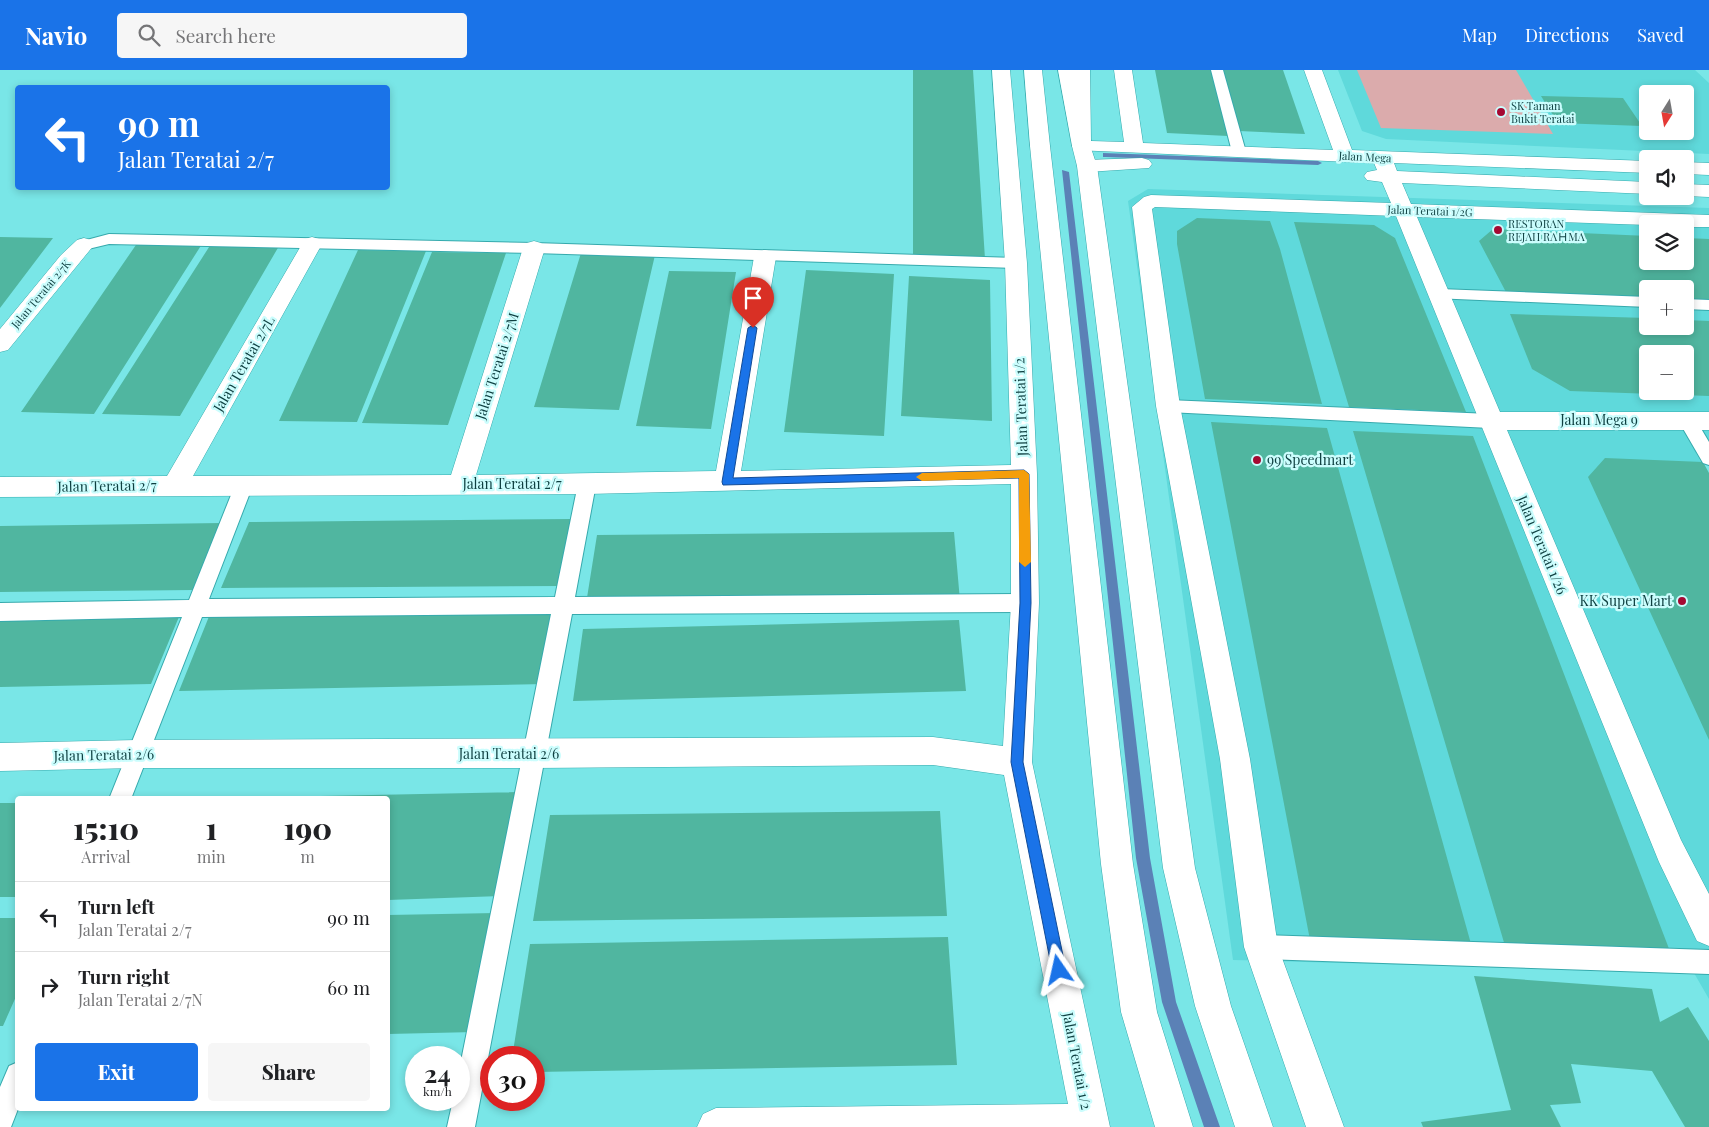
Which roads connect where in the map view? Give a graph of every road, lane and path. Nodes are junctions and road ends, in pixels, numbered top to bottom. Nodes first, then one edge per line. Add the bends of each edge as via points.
1 (1001, 70) edge
2 (1033, 70) edge
3 (1067, 70) edge
4 (1081, 70) edge
5 (1123, 70) edge
6 (1218, 70) edge
7 (1313, 70) edge
8 (1134, 148) junction
9 (1239, 152) junction
10 (1085, 156) junction
11 (1345, 156) junction
12 (1639, 167) edge
13 (1386, 168) junction
14 (1694, 168) edge
15 (1709, 169) edge
16 (1303, 173) dead end
17 (1352, 175) dead end
18 (1639, 187) edge
19 (1694, 190) edge
20 (1709, 191) edge
21 (1404, 211) junction
22 (1709, 221) edge
23 (312, 244) junction
24 (84, 245) joint
25 (534, 248) junction
26 (765, 257) junction
27 (1016, 263) junction
28 (1439, 294) junction
29 (1639, 302) edge
30 (1694, 304) edge
31 (1709, 305) edge
32 (0, 344) edge
33 (1168, 406) junction
34 (1698, 420) edge
35 (1490, 421) junction
36 (1709, 458) edge
37 (1024, 474) junction
38 (727, 482) junction
39 (461, 483) junction
40 (586, 484) junction
41 (175, 485) junction
42 (244, 485) junction
43 (0, 487) edge
44 (1025, 603) junction
45 (562, 606) junction
46 (196, 608) junction
47 (0, 612) edge
48 (137, 754) junction
49 (533, 754) junction
50 (0, 757) edge
51 (1017, 762) junction
52 (121, 796) edge
53 (1709, 929) edge
54 (1261, 947) junction
55 (1709, 962) edge
56 (15, 1082) edge
57 (0, 1122) edge
58 (1090, 1124) edge
59 (461, 1127) edge
60 (716, 1127) edge
61 (1174, 1127) edge
62 (1254, 1127) edge
63 (1325, 1127) edge

1 - 27 main road, Jalan Teratai 1/2
2 - 61 main road via 1117,864 1139,1012
3 - 10 main road
4 - 10 main road
5 - 8 main road
6 - 9 lane
7 - 11 main road
8 - 9 main road, Jalan Mega
8 - 10 main road, Jalan Mega
9 - 11 main road, Jalan Mega
10 - 16 main road via 1137,164
10 - 62 main road via 1179,868 1213,1006
11 - 13 main road, Jalan Mega
12 - 13 main road, Jalan Mega
13 - 17 main road, Jalan Mega
13 - 18 main road, Jalan Mega
13 - 21 main road, Jalan Teratai 1/26
14 - 15 main road
19 - 20 main road
21 - 22 main road, Jalan Teratai 1/2G
21 - 28 main road, Jalan Teratai 1/26
21 - 33 main road, Jalan Teratai 1/2G via 1151,200 1142,207
23 - 24 lane via 109,238
23 - 25 lane
23 - 41 main road, Jalan Teratai 2/7L
24 - 32 main road, Jalan Teratai 2/7K
25 - 26 lane
25 - 39 main road, Jalan Teratai 2/7M
26 - 27 lane
26 - 38 main road
27 - 37 main road, Jalan Teratai 1/2
28 - 29 lane
28 - 35 main road, Jalan Teratai 1/26
30 - 31 lane
33 - 35 lane
33 - 54 main road via 1236,759
34 - 35 main road, Jalan Mega 9
34 - 36 lane
35 - 53 main road, Jalan Teratai 1/26 via 1670,851
37 - 38 main road, Jalan Teratai 2/7
37 - 44 main road, Jalan Teratai 1/2
38 - 40 main road, Jalan Teratai 2/7
39 - 40 main road, Jalan Teratai 2/7
39 - 42 main road, Jalan Teratai 2/7
40 - 45 lane
41 - 42 main road, Jalan Teratai 2/7
41 - 43 main road, Jalan Teratai 2/7
42 - 46 lane
44 - 45 lane
44 - 51 main road, Jalan Teratai 1/2
45 - 46 lane
45 - 49 lane
46 - 47 lane
46 - 48 lane
48 - 49 main road, Jalan Teratai 2/6
48 - 50 main road, Jalan Teratai 2/6
48 - 52 lane
49 - 51 main road, Jalan Teratai 2/6 via 933,751
49 - 59 lane
51 - 58 main road, Jalan Teratai 1/2
54 - 55 lane
54 - 63 main road
56 - 57 lane
58 - 60 main road

